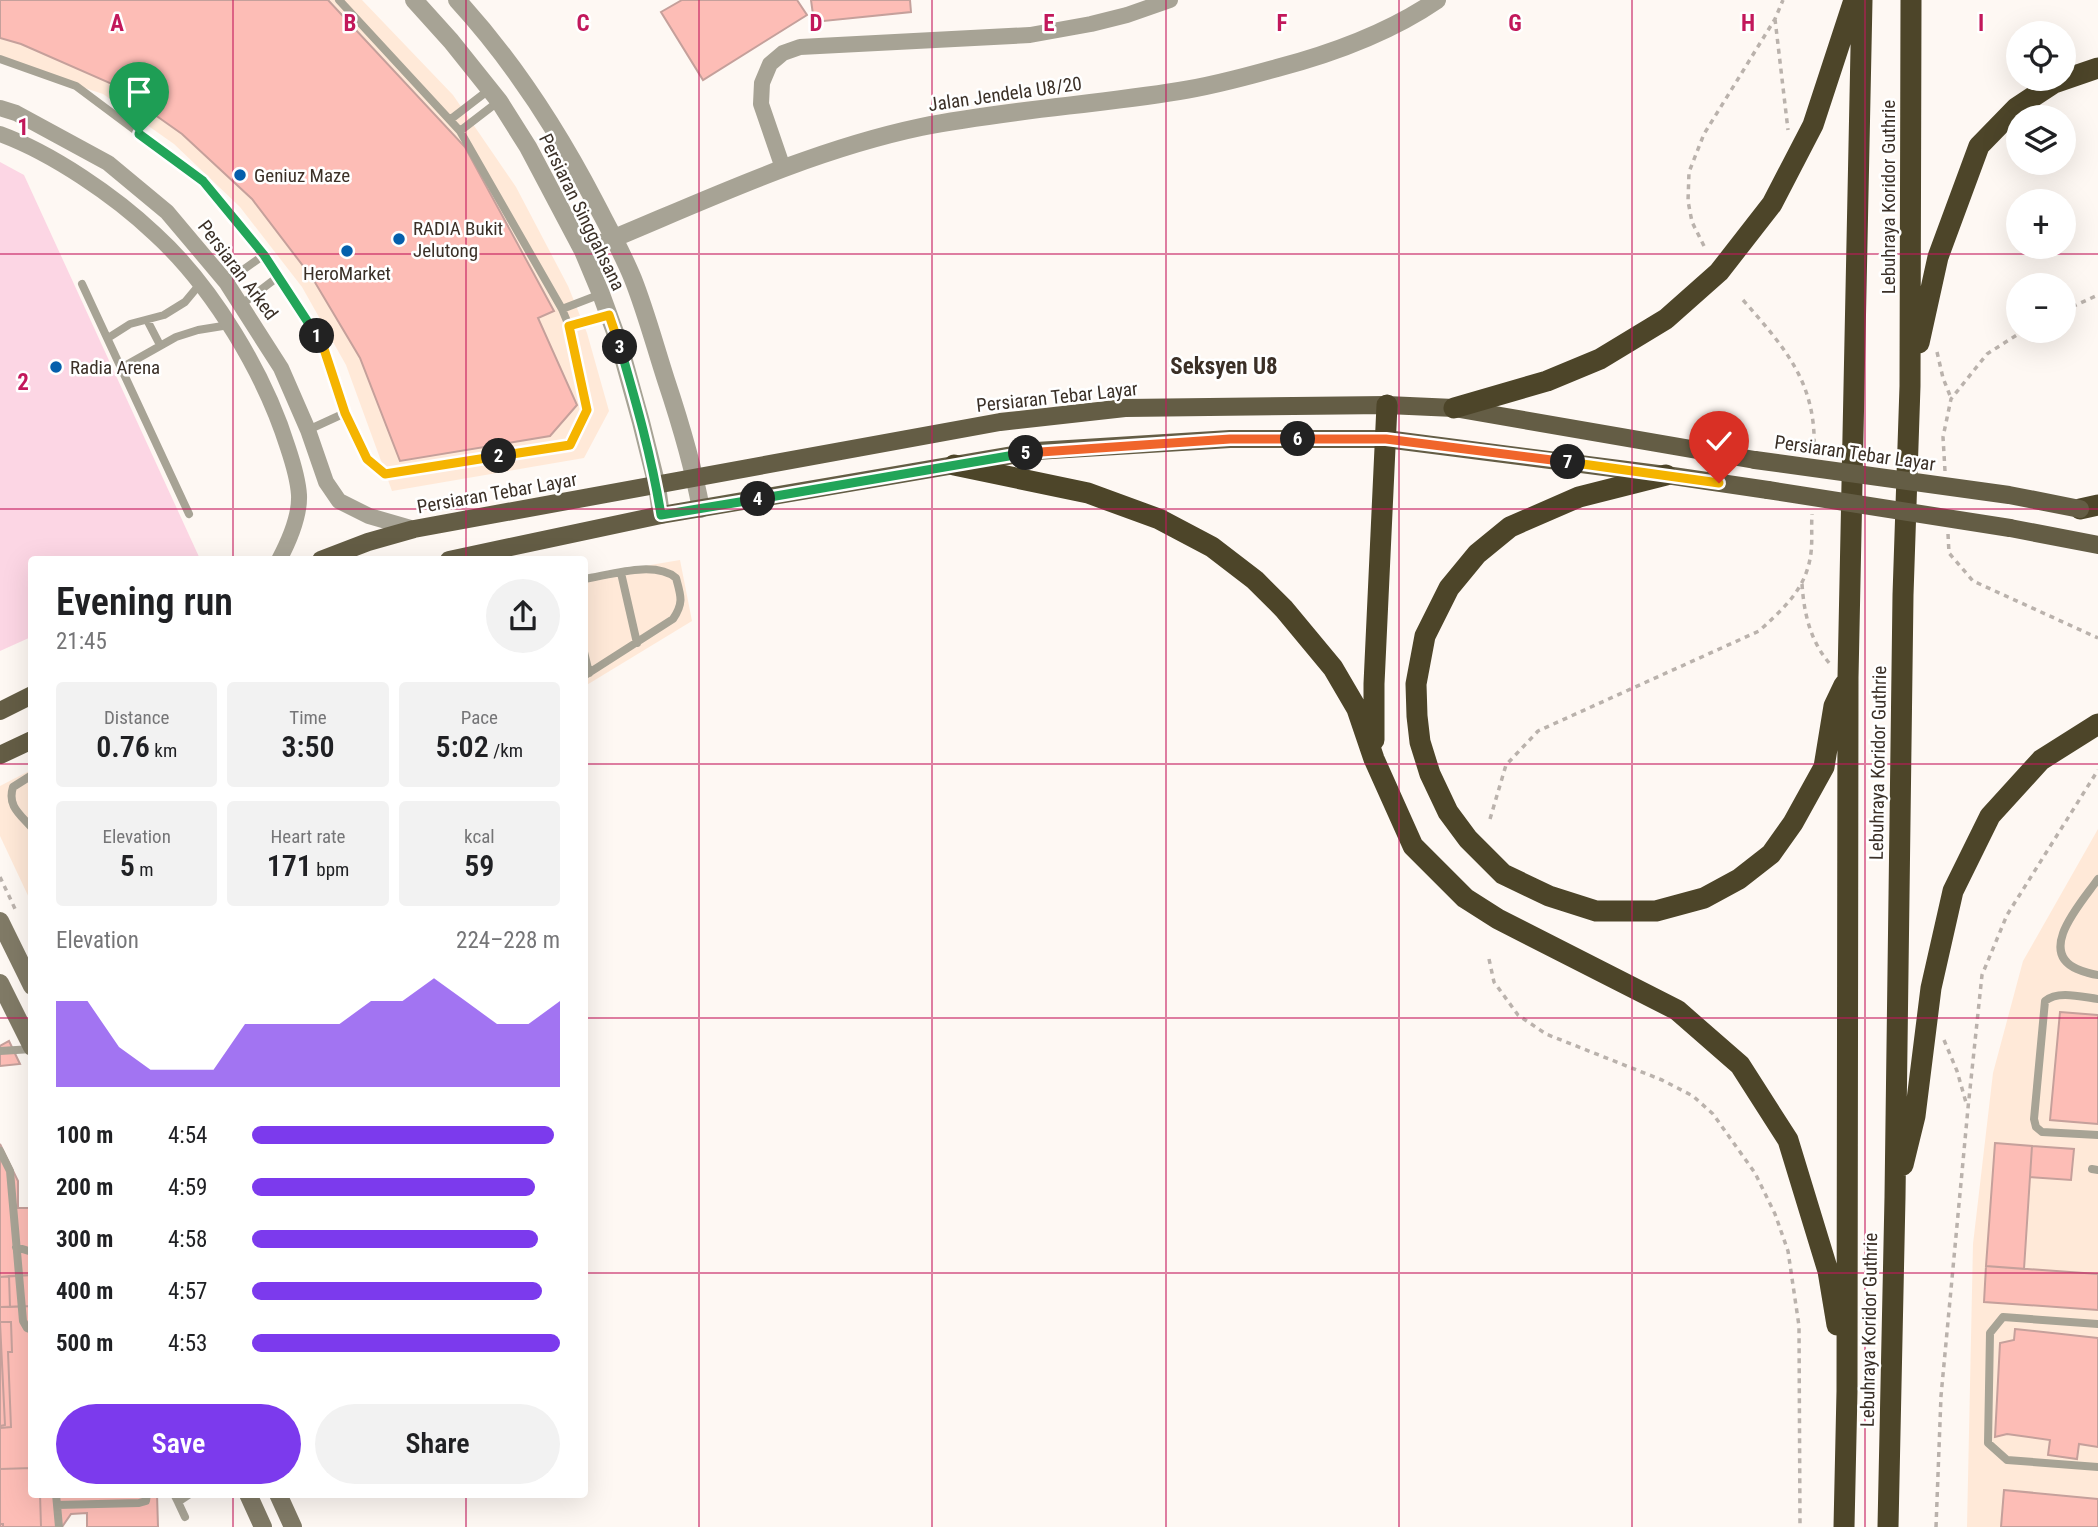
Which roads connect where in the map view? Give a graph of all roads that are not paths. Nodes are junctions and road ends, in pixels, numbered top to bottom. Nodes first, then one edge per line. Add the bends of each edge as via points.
1 (338, 0) edge
2 (414, 0) edge
3 (457, 0) edge
4 (1170, 0) edge
5 (1437, 0) edge
6 (1854, 0) edge
7 (1862, 0) edge
8 (1911, 0) edge
9 (0, 59) edge
10 (2098, 68) edge
11 (494, 95) junction
12 (0, 108) edge
13 (451, 119) junction
14 (460, 131) junction
15 (0, 134) edge
16 (783, 168) junction
17 (614, 239) junction
18 (583, 251) junction
19 (264, 255) junction
20 (279, 276) junction
21 (226, 282) junction
22 (82, 284) dead end
23 (200, 284) junction
24 (601, 294) junction
25 (242, 304) junction
26 (562, 309) junction
27 (609, 315) junction
28 (147, 320) junction
29 (229, 325) junction
30 (569, 326) junction
31 (108, 338) junction
32 (160, 345) junction
33 (121, 368) junction
34 (1910, 386) junction
35 (1387, 405) junction
36 (1454, 408) junction
37 (345, 413) junction
38 (308, 430) junction
39 (1386, 439) junction
40 (954, 466) junction
41 (1666, 475) junction
42 (695, 478) junction
43 (657, 486) junction
44 (701, 509) junction
45 (2092, 509) edge
46 (189, 514) dead end
47 (661, 515) junction
48 (414, 529) junction
49 (2098, 545) edge
50 (281, 556) edge
51 (331, 556) edge
52 (468, 556) edge
53 (621, 573) junction
54 (588, 578) edge
55 (637, 643) junction
56 (588, 673) edge
57 (1848, 678) junction
58 (28, 697) edge
59 (0, 711) edge
60 (2098, 724) edge
61 (28, 742) edge
62 (0, 755) edge
63 (1374, 759) junction
64 (28, 778) edge
65 (28, 823) edge
66 (2098, 879) edge
67 (0, 921) edge
68 (2098, 975) edge
69 (28, 978) edge
70 (0, 983) edge
71 (2098, 999) edge
72 (28, 1040) edge
73 (28, 1048) edge
74 (0, 1051) edge
75 (2098, 1135) edge
76 (0, 1151) edge
77 (1895, 1198) junction
78 (16, 1247) junction
79 (28, 1251) edge
80 (2098, 1324) edge
81 (28, 1328) edge
82 (1847, 1391) junction
83 (2098, 1467) edge
84 (57, 1498) edge
85 (146, 1498) edge
86 (176, 1498) edge
87 (250, 1498) edge
88 (280, 1498) edge
89 (57, 1505) junction
90 (185, 1517) dead end
91 (59, 1527) edge
92 (263, 1527) edge
93 (293, 1527) edge
94 (1844, 1527) edge
95 (1888, 1527) edge

1 - 13 lane
2 - 11 street, Persiaran Singgahsana
3 - 17 street, Persiaran Singgahsana via 531,93 572,158
4 - 16 street via 1127,15 1030,35 800,47 783,53 770,64 762,83 761,104
5 - 16 street, Jalan Jendela U8/20 via 1366,39 1250,75 1180,91 922,127
6 - 36 highway via 1813,125 1772,204 1719,272 1666,319 1601,359 1547,381
7 - 57 highway, Lebuhraya Koridor Guthrie
8 - 34 highway, Lebuhraya Koridor Guthrie
9 - 19 lane via 76,86 203,181
10 - 34 highway via 2054,83 2016,108 1979,146 1938,257
11 - 13 lane
11 - 14 lane
11 - 18 street, Persiaran Singgahsana via 528,147
12 - 21 street, Persiaran Arked via 108,163 167,212
13 - 14 lane
14 - 26 lane
15 - 23 street, Persiaran Arked via 60,164 112,198 156,235
16 - 17 street, Jalan Jendela U8/20
17 - 18 street, Jalan Jendela U8/20
17 - 42 street, Persiaran Singgahsana via 647,320
18 - 24 street, Persiaran Singgahsana
19 - 20 lane
19 - 21 lane
20 - 25 lane
20 - 37 lane via 324,349
21 - 25 street, Persiaran Arked
22 - 31 lane
23 - 28 lane via 185,302
23 - 29 street, Persiaran Arked
24 - 26 lane
24 - 27 street, Persiaran Singgahsana
25 - 38 street, Persiaran Arked via 281,368
26 - 30 lane
27 - 30 lane
27 - 43 street, Persiaran Singgahsana
28 - 31 lane
28 - 32 lane
29 - 32 lane via 198,330
29 - 50 street, Persiaran Arked via 261,380 295,470 298,513
30 - 37 lane via 587,410 570,445 385,474 367,459
31 - 33 lane
32 - 33 lane
33 - 46 lane
34 - 77 highway, Lebuhraya Koridor Guthrie
35 - 36 main road, Persiaran Tebar Layar
35 - 39 highway
35 - 42 main road, Persiaran Tebar Layar via 1125,408 1000,422
36 - 45 main road, Persiaran Tebar Layar, bridge via 1755,460
37 - 38 lane
38 - 48 street, Persiaran Arked via 326,482 339,501 377,519
39 - 40 main road via 1230,439 1036,451
39 - 41 main road
39 - 63 highway
40 - 44 main road
40 - 63 highway via 1088,493 1159,519 1212,547 1284,609 1333,668 1357,709
41 - 49 main road, bridge
41 - 57 highway via 1579,497 1510,527 1477,554 1449,589 1426,636 1416,684 1417,716 1430,774 1448,812 1468,839 1503,874 1596,911 1656,911 1704,898 1771,854 1793,823 1824,767 1834,706
42 - 43 main road, Persiaran Tebar Layar
42 - 44 street, Persiaran Singgahsana
43 - 47 street, Persiaran Singgahsana
43 - 48 main road, Persiaran Tebar Layar
44 - 47 main road
47 - 52 main road
48 - 51 main road, Persiaran Tebar Layar
53 - 54 lane
53 - 55 lane
53 - 55 lane via 649,568 669,572 676,578 681,597 673,619
55 - 56 lane
57 - 82 highway, Lebuhraya Koridor Guthrie
58 - 59 main road
60 - 77 highway via 2041,760 1990,816 1953,891 1931,988 1915,1116
61 - 62 main road
63 - 82 highway via 1413,846 1465,898 1677,1010 1740,1065 1788,1140 1828,1271
64 - 65 lane via 13,787 10,798
66 - 68 lane via 2069,922 2060,945 2060,954 2069,965
67 - 69 main road
70 - 72 main road
71 - 75 lane via 2059,995 2045,1001 2034,1119 2042,1132
73 - 74 lane
76 - 78 lane via 10,1171
77 - 95 highway, Lebuhraya Koridor Guthrie
78 - 79 lane
78 - 81 lane via 23,1321
80 - 83 lane via 2003,1317 1990,1333 1988,1443 2007,1460
82 - 94 highway, Lebuhraya Koridor Guthrie
84 - 89 lane
85 - 89 lane via 139,1503
86 - 90 lane
87 - 92 main road
88 - 93 main road
89 - 91 lane

